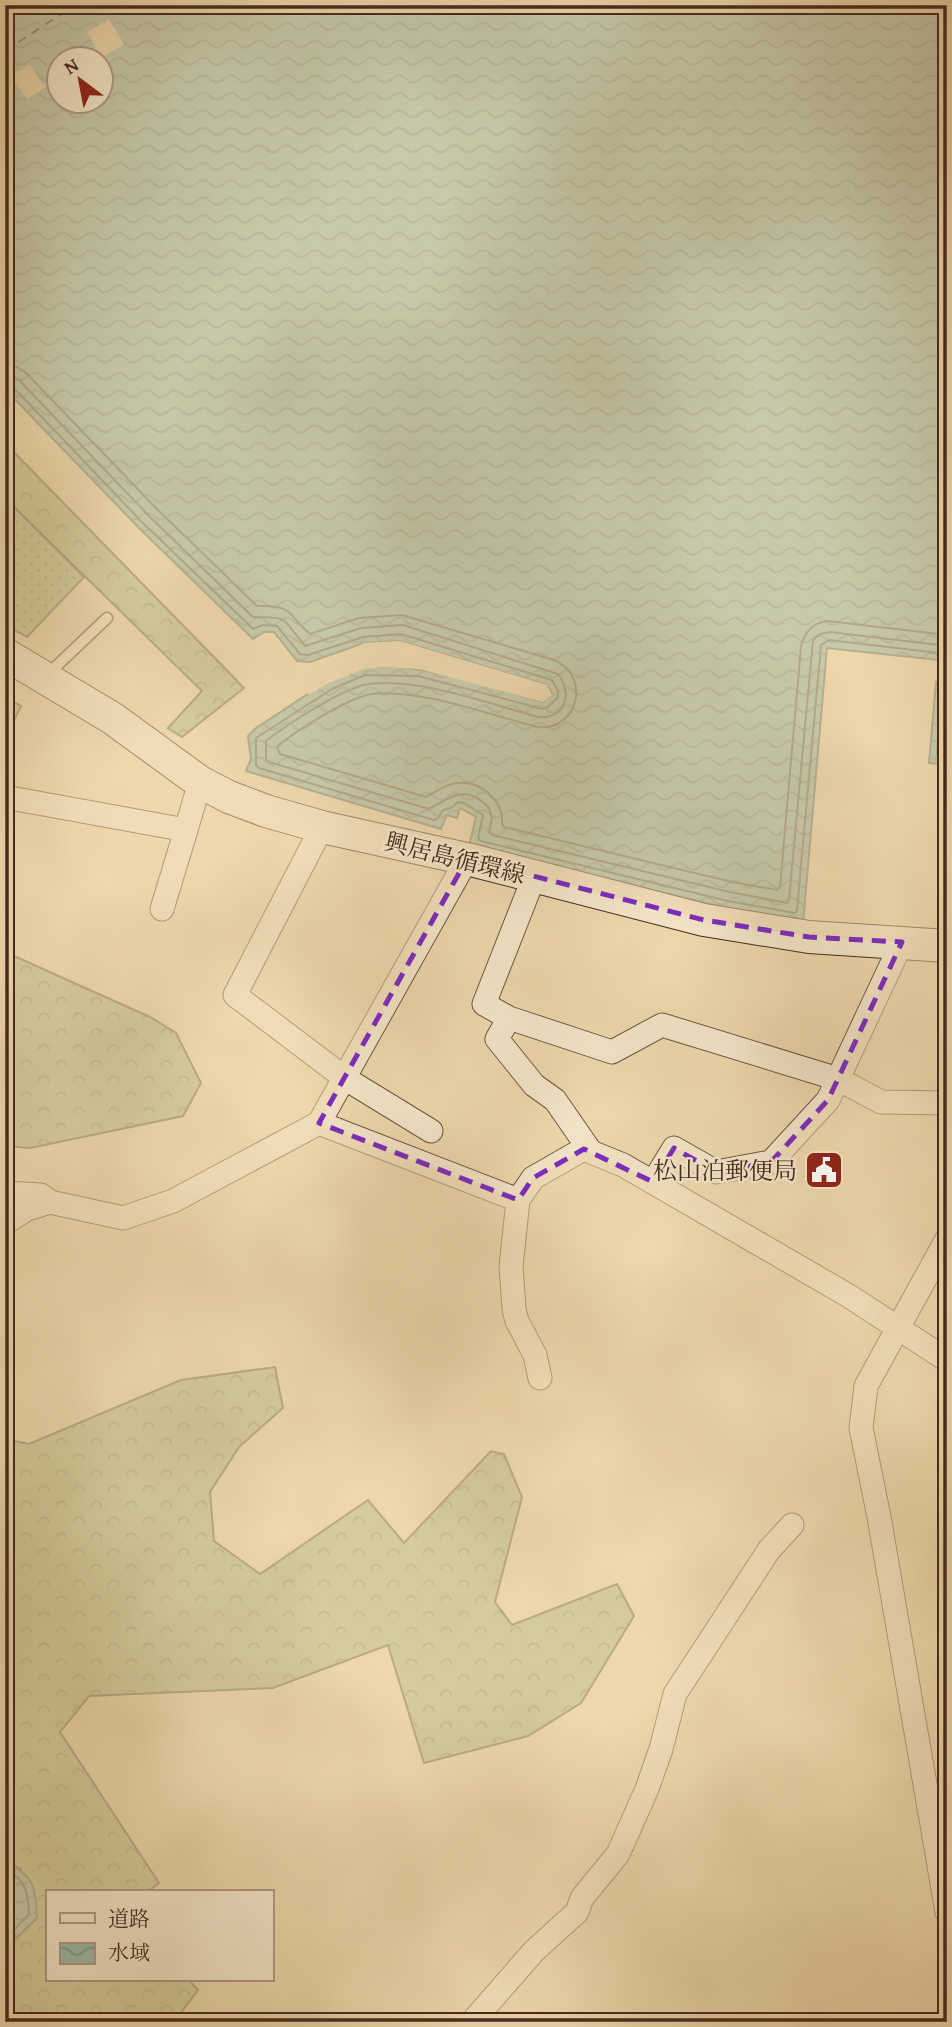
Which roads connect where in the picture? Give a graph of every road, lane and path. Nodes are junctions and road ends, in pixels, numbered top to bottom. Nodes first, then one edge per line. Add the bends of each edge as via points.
1 (107, 618) dead end
2 (5, 654) edge
3 (44, 678) junction
4 (200, 782) junction
5 (5, 797) edge
6 (322, 827) junction
7 (186, 830) junction
8 (467, 859) junction
9 (534, 877) junction
10 (162, 909) dead end
11 (902, 942) junction
12 (947, 946) edge
13 (509, 1018) junction
14 (346, 1079) junction
15 (838, 1079) junction
16 (947, 1103) edge
17 (319, 1124) junction
18 (431, 1131) dead end
19 (587, 1147) junction
20 (653, 1182) junction
21 (5, 1193) edge
22 (519, 1200) junction
23 (50, 1202) junction
24 (5, 1223) edge
25 (947, 1238) edge
26 (897, 1326) junction
27 (947, 1360) edge
28 (540, 1378) dead end
29 (792, 1525) dead end
30 (947, 1912) edge
31 (472, 2022) edge

1 - 3 lane
2 - 3 main road, 興居島循環線
3 - 4 main road, 興居島循環線 via 112,718
4 - 6 main road, 興居島循環線 via 229,797
4 - 7 street
5 - 7 street
6 - 8 main road, 興居島循環線
6 - 14 street via 234,995
7 - 10 street
8 - 9 main road, 興居島循環線
8 - 14 street
9 - 11 main road, 興居島循環線 via 704,920 809,937
9 - 13 street via 484,1004
11 - 12 main road, 興居島循環線
11 - 15 street
13 - 15 street via 612,1052 662,1025
13 - 19 street via 497,1039 534,1085 555,1100
14 - 17 street
14 - 18 street
15 - 16 street via 881,1102
15 - 20 street via 828,1100 771,1162 716,1172 674,1148
17 - 22 street
17 - 23 street via 152,1210 123,1218
19 - 20 street
19 - 22 street via 533,1178
20 - 26 street
21 - 23 street via 41,1195
22 - 28 street via 511,1266 514,1309
23 - 24 street
25 - 26 street
26 - 27 street
26 - 30 street via 866,1386 860,1428
29 - 31 street via 769,1550 675,1694 647,1789 618,1854 582,1898 577,1912 534,1951

